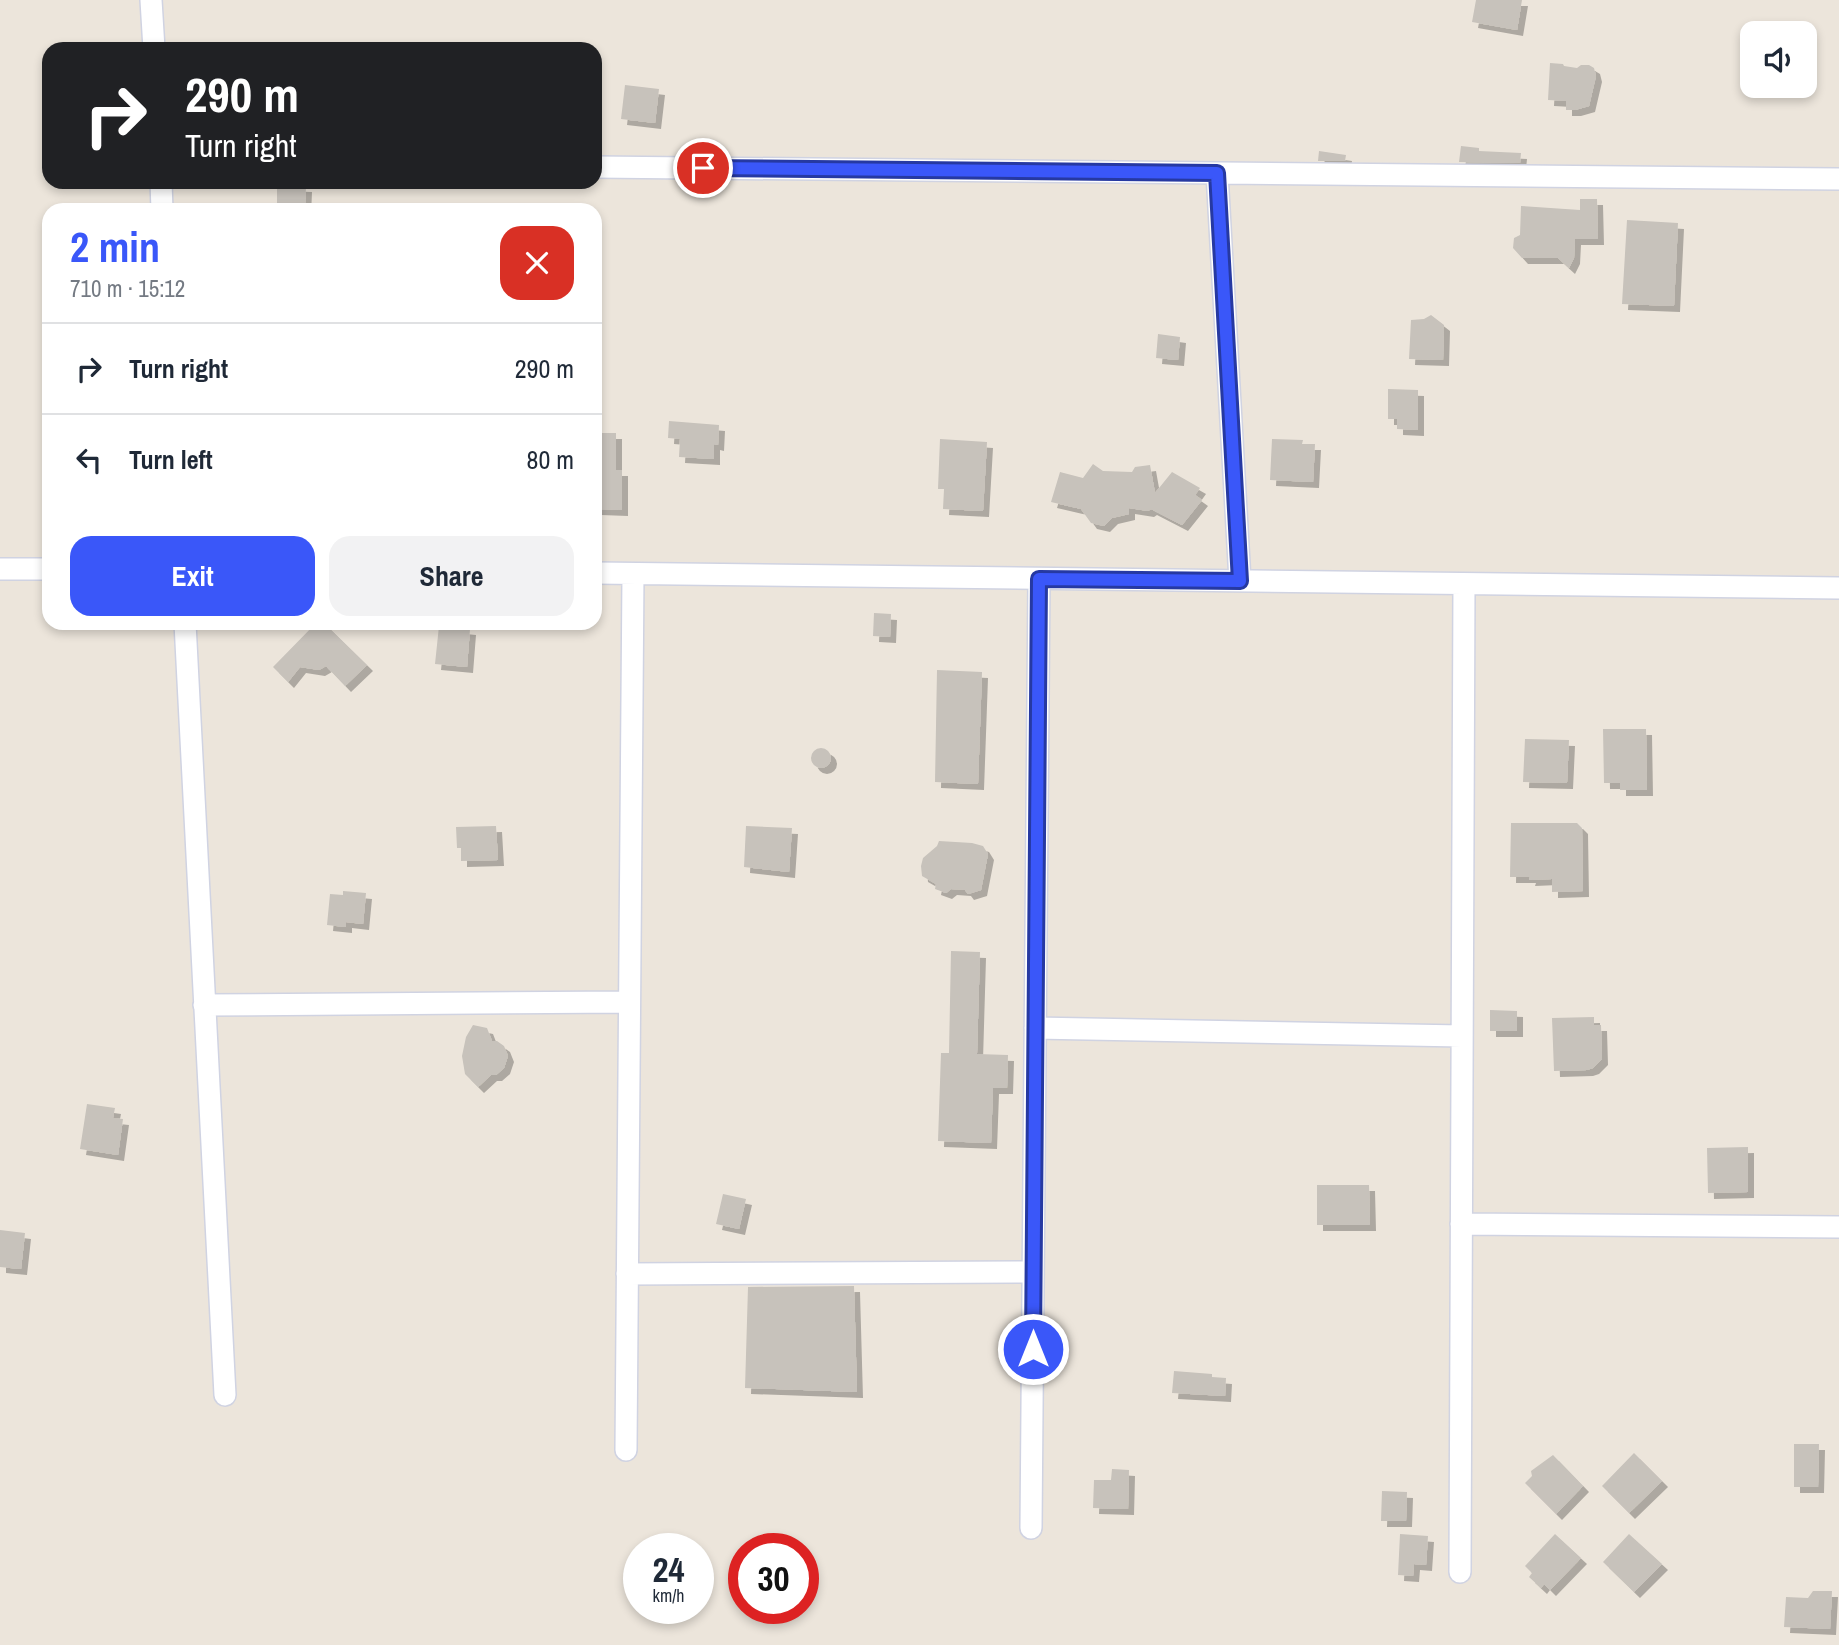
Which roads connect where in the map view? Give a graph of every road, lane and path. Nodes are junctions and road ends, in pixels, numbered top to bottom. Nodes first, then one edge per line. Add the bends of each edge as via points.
1 (151, 0) edge
2 (154, 42) edge
3 (602, 167) edge
4 (1217, 173) junction
5 (1839, 179) edge
6 (0, 569) edge
7 (42, 569) edge
8 (602, 573) edge
9 (633, 574) junction
10 (1039, 579) junction
11 (1240, 581) junction
12 (1464, 584) junction
13 (1839, 588) edge
14 (185, 630) edge
15 (629, 1002) junction
16 (204, 1005) junction
17 (1035, 1028) junction
18 (1462, 1036) junction
19 (1461, 1224) junction
20 (1839, 1227) edge
21 (1033, 1272) junction
22 (628, 1274) junction
23 (225, 1395) dead end
24 (626, 1450) dead end
25 (1031, 1528) dead end
26 (1460, 1572) dead end

1 - 2 street
3 - 4 street
4 - 5 street
4 - 11 street
6 - 7 street
8 - 9 street
9 - 10 street
9 - 15 street
10 - 11 street
10 - 17 street
11 - 12 street
12 - 13 street
12 - 18 street
14 - 16 street
15 - 16 street
15 - 22 street
16 - 23 street
17 - 18 street
17 - 21 street
18 - 19 street
19 - 20 street
19 - 26 street
21 - 22 street
21 - 25 street
22 - 24 street

